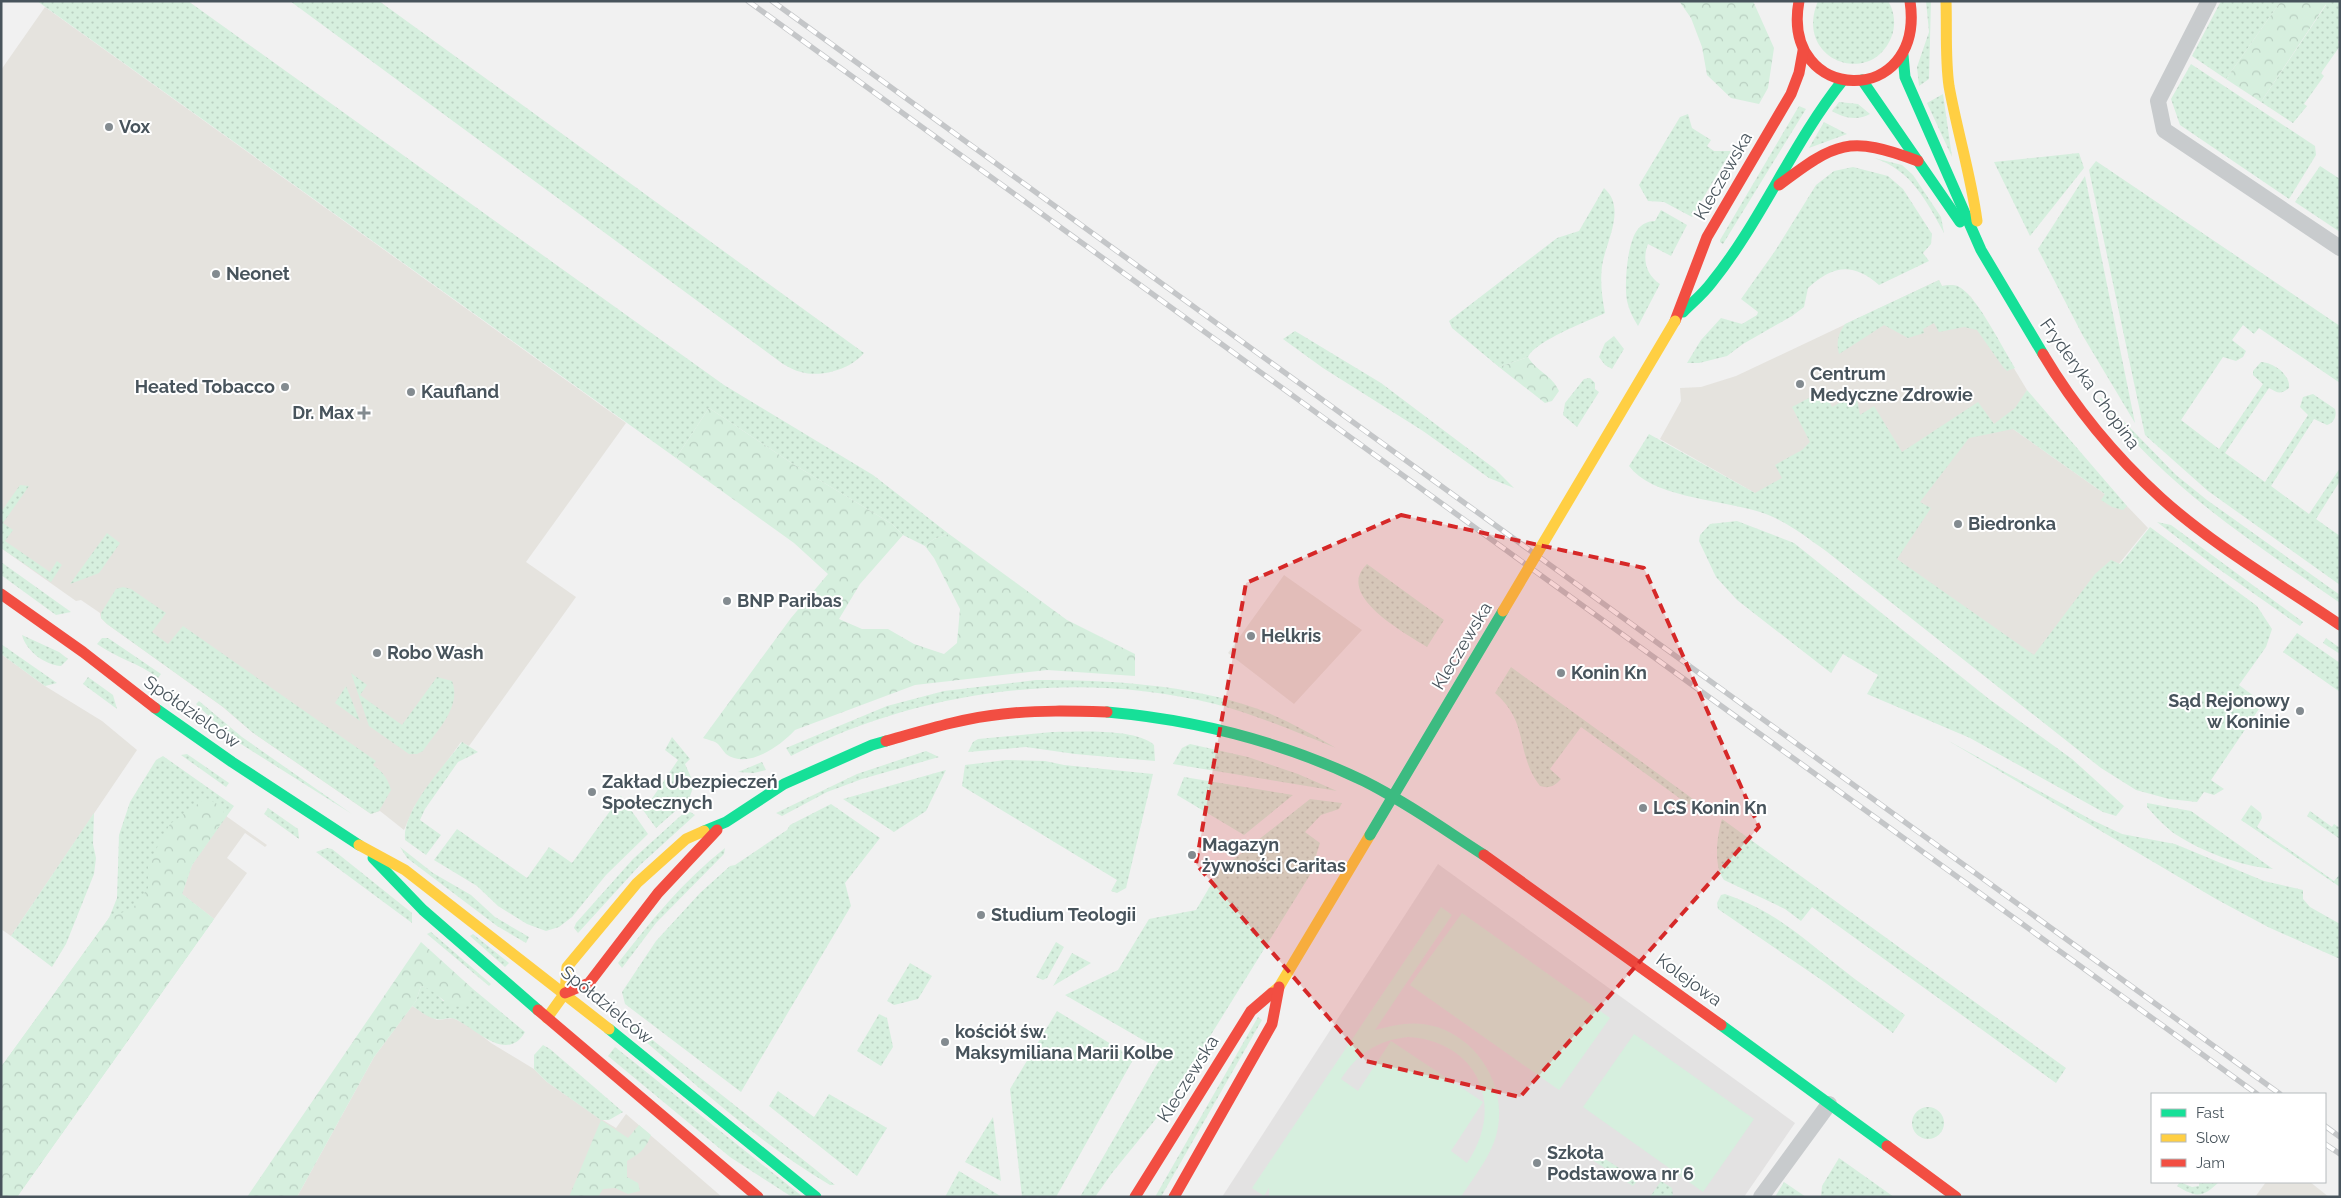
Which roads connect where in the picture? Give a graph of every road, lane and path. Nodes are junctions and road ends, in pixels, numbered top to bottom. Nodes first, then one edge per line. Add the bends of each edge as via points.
1 (1910, 1) edge
2 (1946, 1) edge
3 (2209, 2) edge
4 (1794, 4) edge
5 (1803, 51) junction
6 (1902, 56) junction
7 (1843, 80) junction
8 (1862, 80) junction
9 (1918, 161) junction
10 (1772, 190) junction
11 (2340, 248) edge
12 (1981, 250) junction
13 (1675, 321) junction
14 (1, 594) edge
15 (2340, 625) edge
16 (726, 822) junction
17 (368, 851) junction
18 (1279, 988) junction
19 (565, 993) junction
20 (547, 1018) junction
21 (1829, 1104) junction
22 (755, 1196) edge
23 (816, 1197) edge
24 (1135, 1197) edge
25 (1174, 1197) edge
26 (1761, 1197) edge
27 (1956, 1197) edge

1 - 6 street via 1913,28
2 - 12 street via 1948,83 1972,183
3 - 11 street via 2158,101 2164,130
4 - 5 street via 1797,38
5 - 7 street via 1813,64
5 - 13 street, Kleczewska via 1791,94 1707,237
6 - 8 street via 1882,74
6 - 12 street, Fryderyka Chopina via 1905,78
7 - 8 street
7 - 10 street, Kleczewska via 1818,111
8 - 9 street, Fryderyka Chopina
9 - 10 street via 1874,146 1839,146 1818,156
9 - 12 street, Fryderyka Chopina via 1938,195
10 - 13 street, Kleczewska via 1716,278
12 - 15 street, Fryderyka Chopina via 2050,364 2091,422 2124,461 2161,498 2212,538
13 - 18 street, Kleczewska, bridge
14 - 17 street, Spółdzielców via 232,762
16 - 19 street via 658,893 589,983
16 - 19 street via 686,839 637,883 567,966
16 - 21 street, Kolejowa via 784,784 872,745 949,723 1042,711 1108,712 1229,731 1306,756 1365,782 1395,800 1496,863
17 - 19 street, Spółdzielców via 405,870
17 - 20 street, Spółdzielców via 396,885
18 - 24 street, Kleczewska via 1251,1011
18 - 25 street, Kleczewska via 1272,1024
19 - 20 street
19 - 23 street, Spółdzielców
20 - 22 street, Spółdzielców
21 - 26 street
21 - 27 street, Kolejowa

